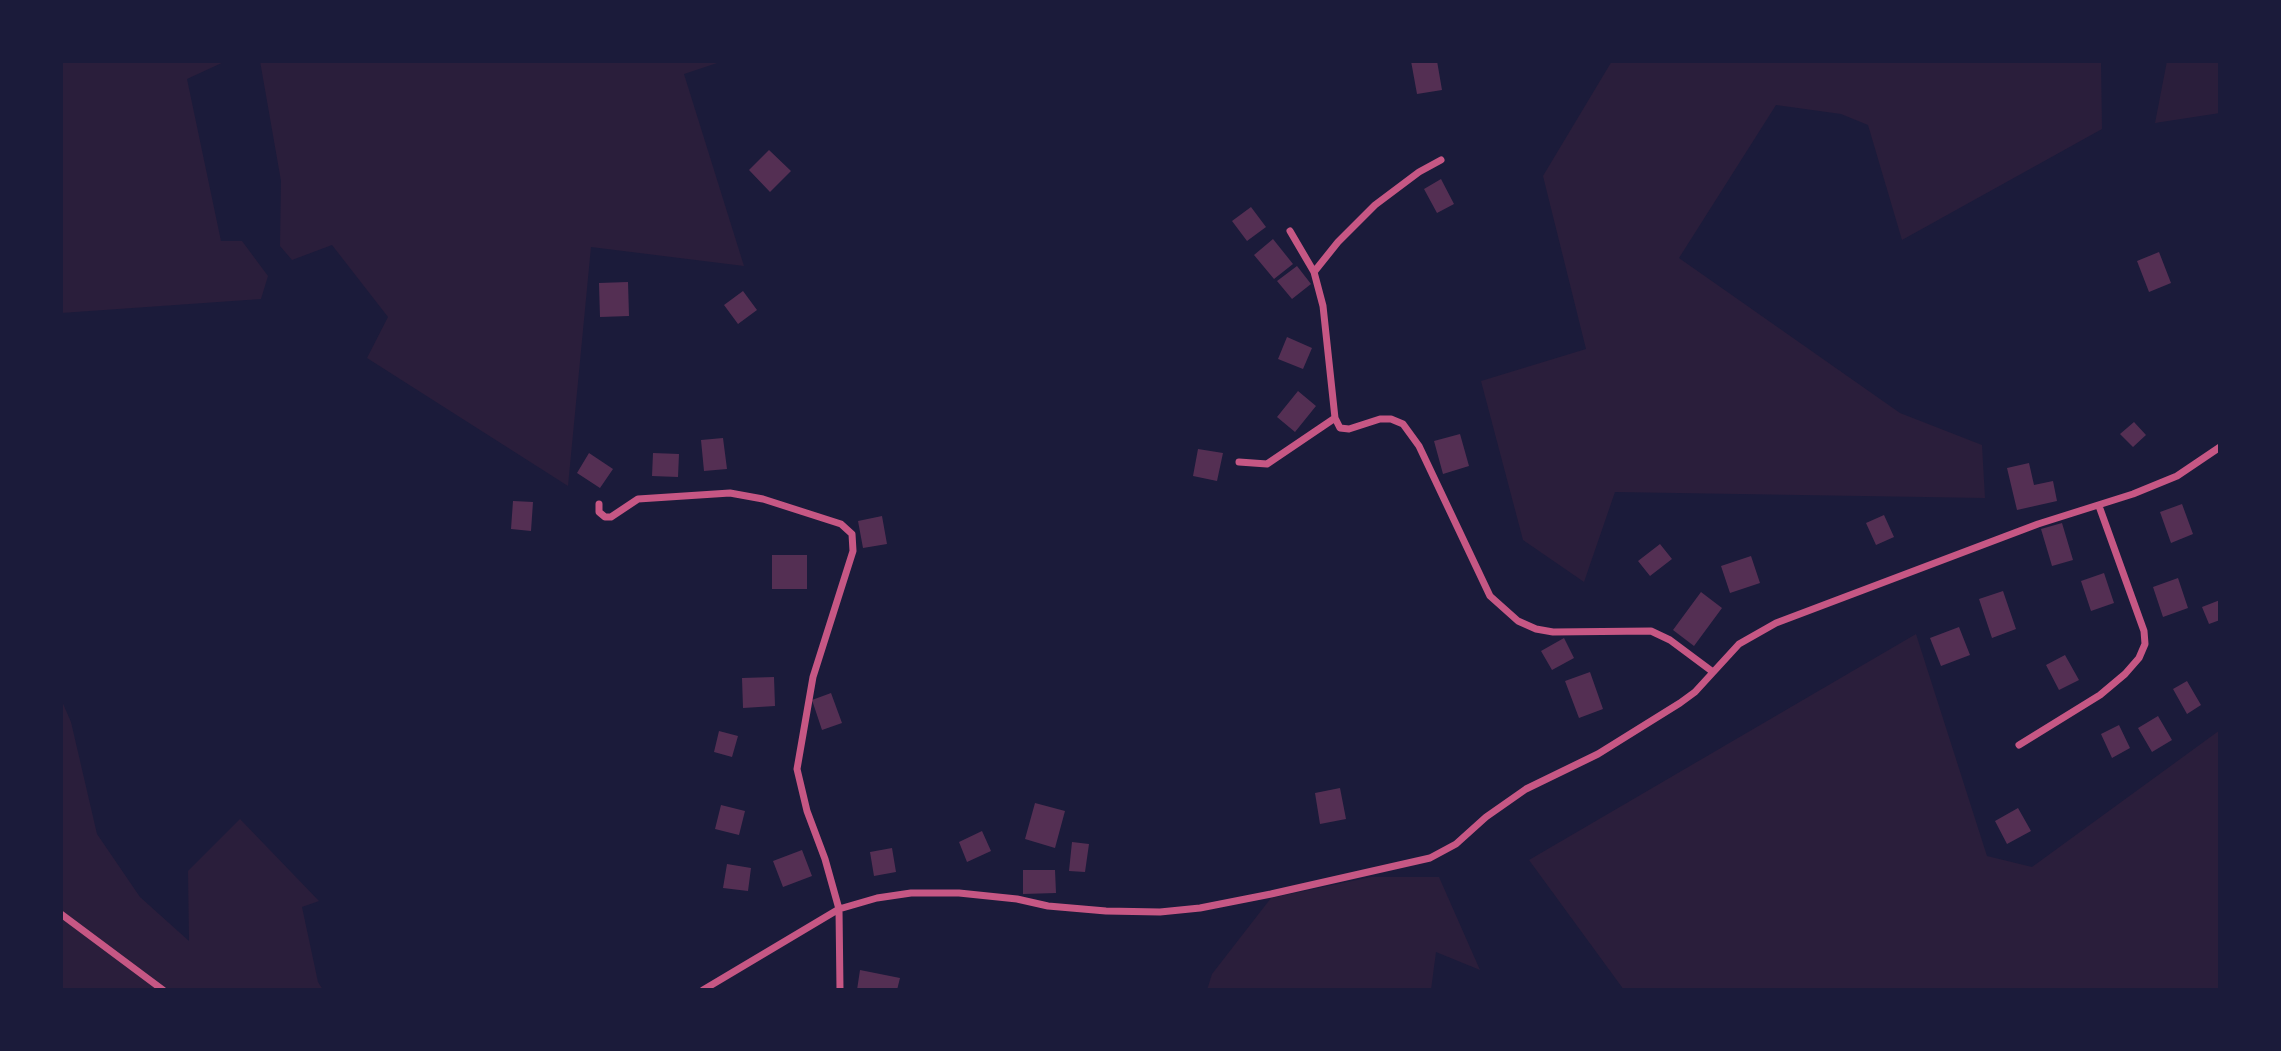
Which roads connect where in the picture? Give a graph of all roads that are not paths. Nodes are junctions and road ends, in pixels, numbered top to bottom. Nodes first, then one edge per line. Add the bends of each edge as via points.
1 (1441, 160) dead end
2 (1290, 230) dead end
3 (1314, 272) junction
4 (1335, 418) junction
5 (2220, 447) edge
6 (1239, 462) dead end
7 (599, 504) dead end
8 (2099, 506) junction
9 (1713, 672) junction
10 (2019, 745) dead end
11 (839, 909) junction
12 (61, 914) edge
13 (163, 990) edge
14 (703, 990) edge
15 (839, 990) edge

1 - 3 street via 1376,205
2 - 3 street
3 - 4 street via 1323,306
4 - 6 street via 1267,464
4 - 9 street via 1340,428 1349,429 1380,419 1402,425 1419,446 1490,596 1518,621 1553,632 1651,631
5 - 8 street via 2177,476
7 - 11 street via 599,512 611,517 638,499 730,493 841,524 852,534 853,551 813,677 797,769
8 - 9 street via 2038,524 1776,623 1739,644
8 - 10 street via 2145,644 2139,658 2100,695
9 - 11 street via 1695,692 1639,730 1526,789 1456,844 1406,865 1200,908 1160,912 1048,906 959,893 911,893
11 - 14 street
11 - 15 street
12 - 13 street

